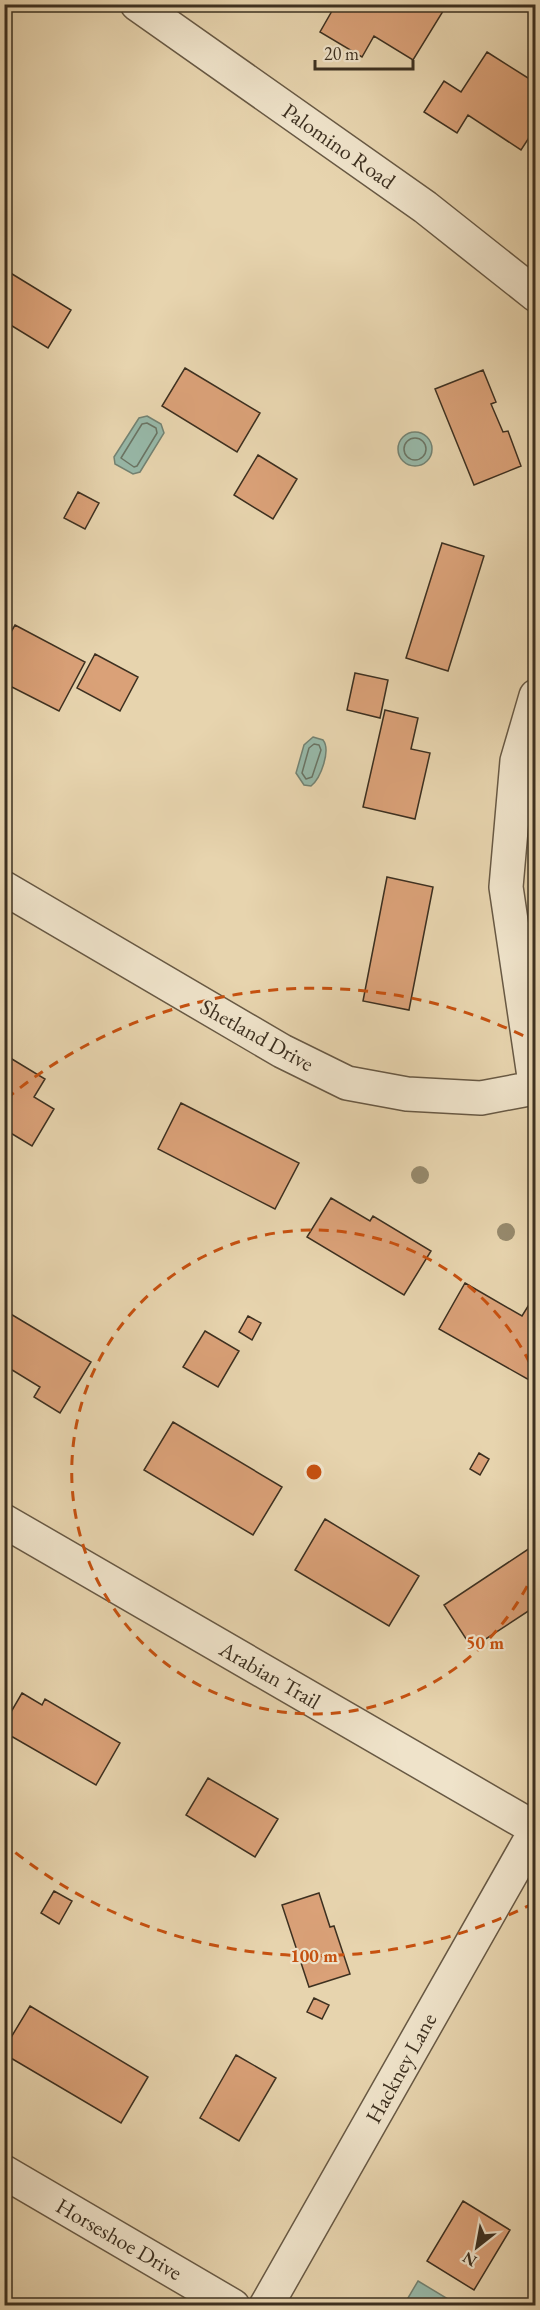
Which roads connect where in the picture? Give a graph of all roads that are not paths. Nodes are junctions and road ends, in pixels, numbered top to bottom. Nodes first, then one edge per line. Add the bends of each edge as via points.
1 (137, 4) edge
2 (536, 295) edge
3 (536, 696) edge
4 (4, 888) edge
5 (535, 1089) edge
6 (4, 1521) edge
7 (536, 1829) edge
8 (4, 2172) edge
9 (233, 2306) edge
10 (266, 2306) edge

1 - 2 street, Palomino Road via 425,207
3 - 5 street via 517,761 506,886
4 - 5 street, Shetland Drive via 282,1051 347,1083 407,1094 481,1098
6 - 7 street, Arabian Trail
7 - 10 street, Hackney Lane
8 - 9 street, Horseshoe Drive

